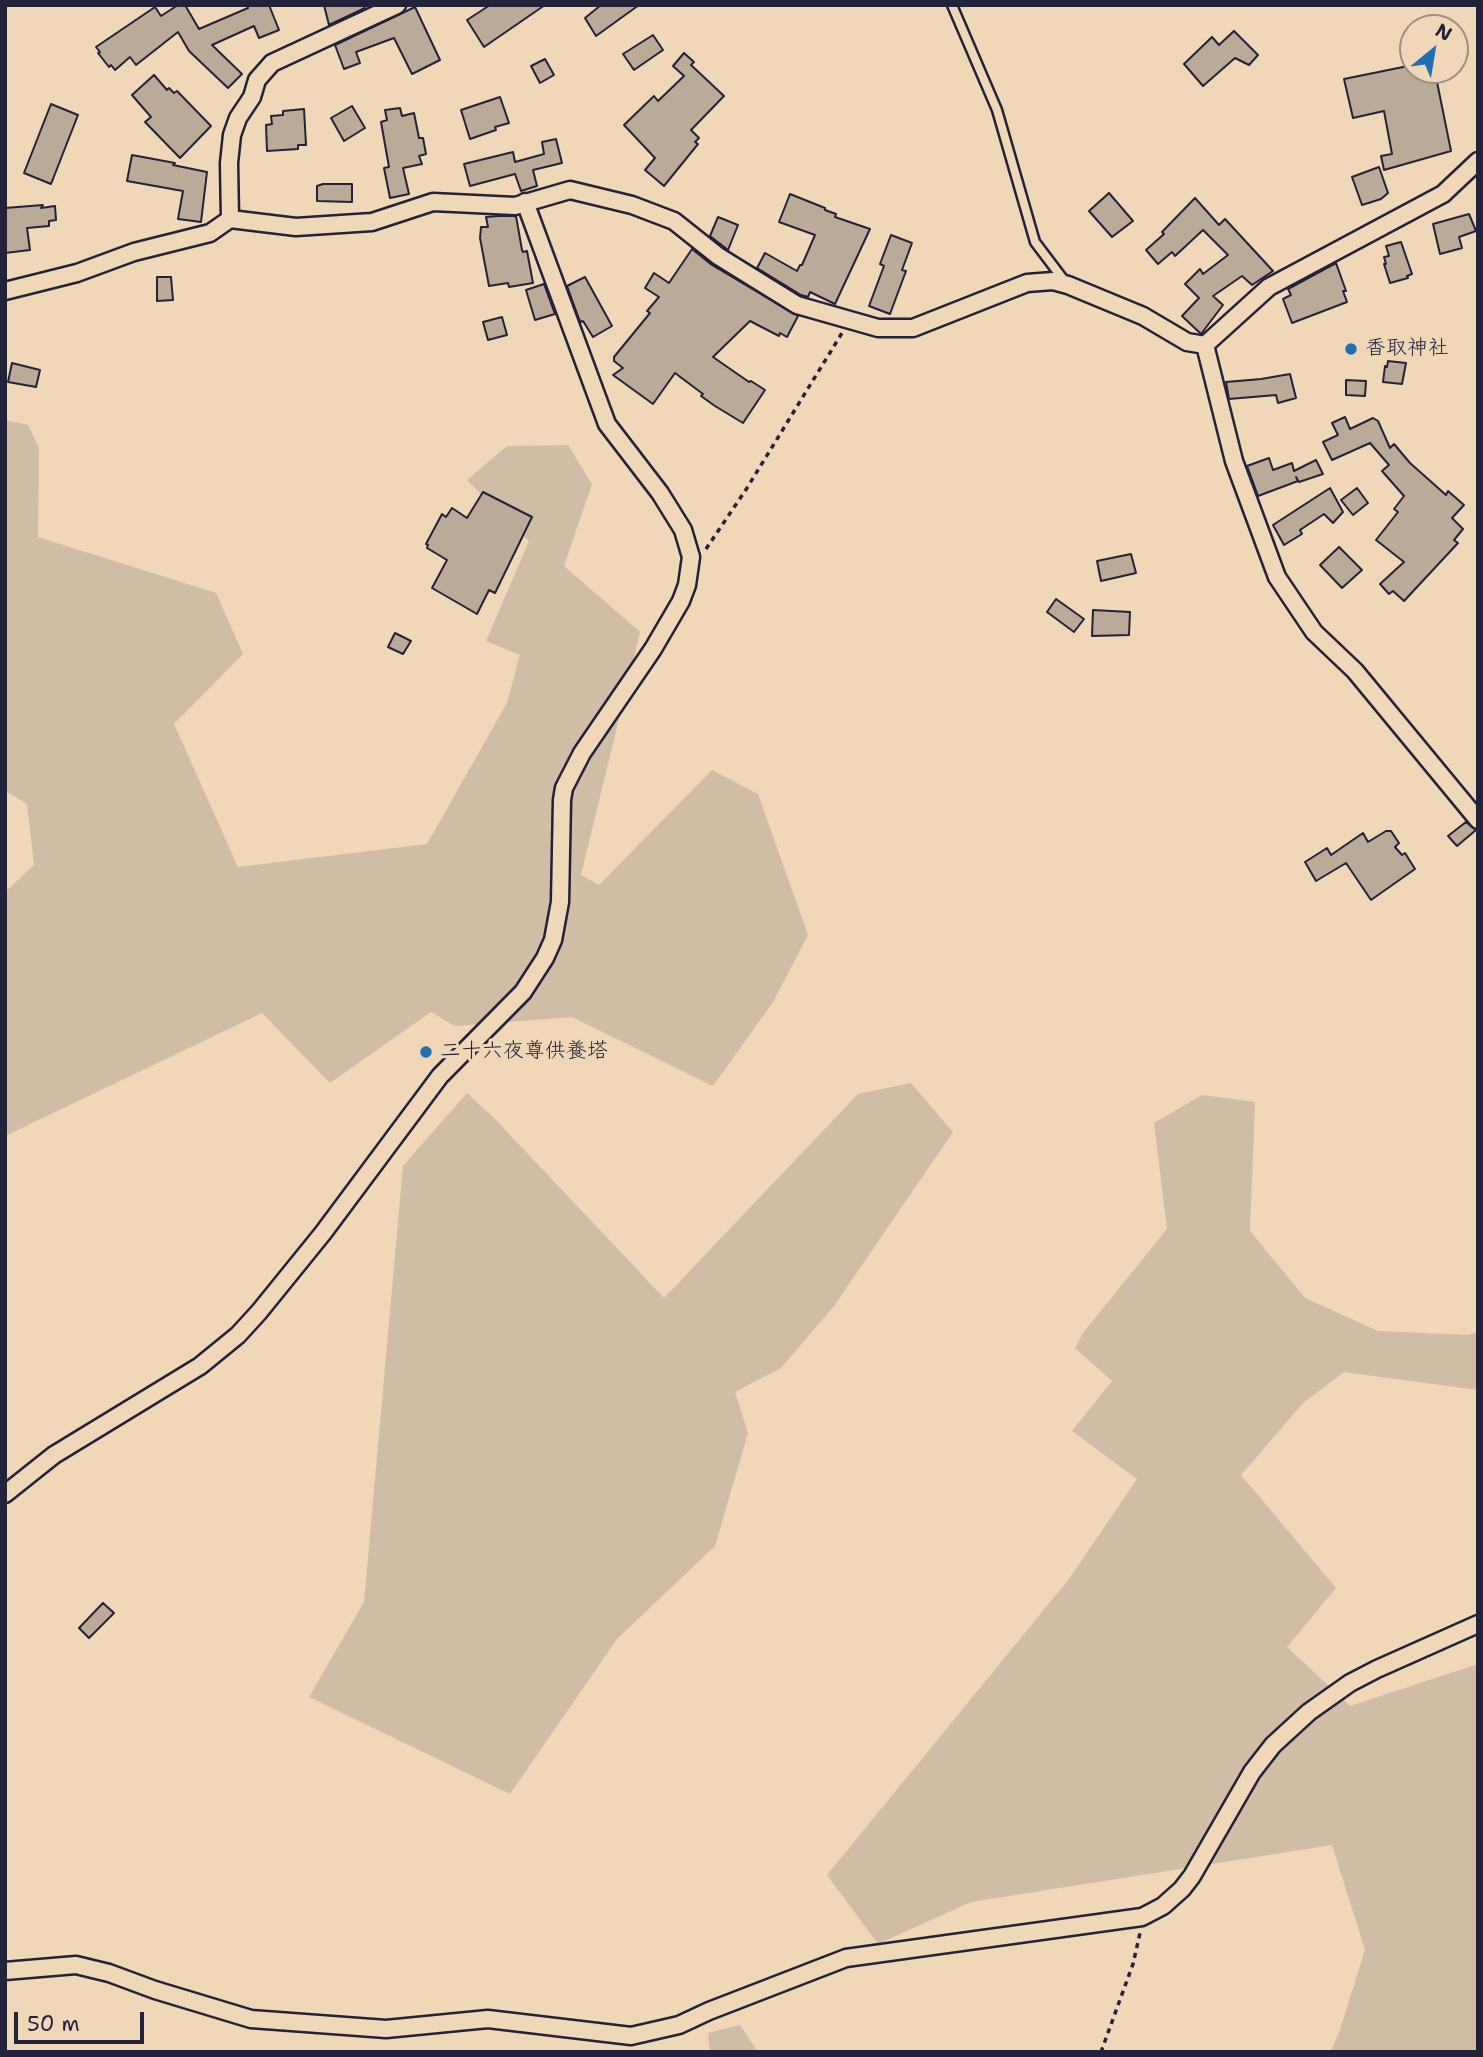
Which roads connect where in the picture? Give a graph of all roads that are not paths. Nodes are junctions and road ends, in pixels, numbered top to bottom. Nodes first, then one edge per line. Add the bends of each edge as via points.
1 (397, 5) edge
2 (952, 5) edge
3 (1478, 161) edge
4 (525, 202) junction
5 (230, 219) junction
6 (1068, 285) junction
7 (5, 291) edge
8 (1205, 345) junction
9 (1478, 820) edge
10 (5, 1494) edge
11 (1478, 1624) edge
12 (5, 1971) edge

1 - 5 street via 272,63 257,80 232,135
2 - 6 lane via 997,110 1035,242
3 - 8 street via 1443,194 1269,287
4 - 5 street via 515,206 433,202 372,222 296,226
4 - 6 street via 570,190 674,220 718,256 797,306 877,328 913,328 1027,284 1053,281
4 - 10 street via 607,424 683,530 691,557 681,601 564,788 556,928 545,958 502,1016 440,1076 323,1233 238,1335 200,1366 54,1454
5 - 7 street via 210,233
6 - 8 street via 1143,316 1187,342
8 - 9 street via 1234,461 1277,577 1314,632 1355,671
11 - 12 street via 1377,1669 1308,1712 1252,1772 1182,1889 1142,1917 846,1958 679,2025 631,2036 488,2020 386,2029 251,2019 76,1965

